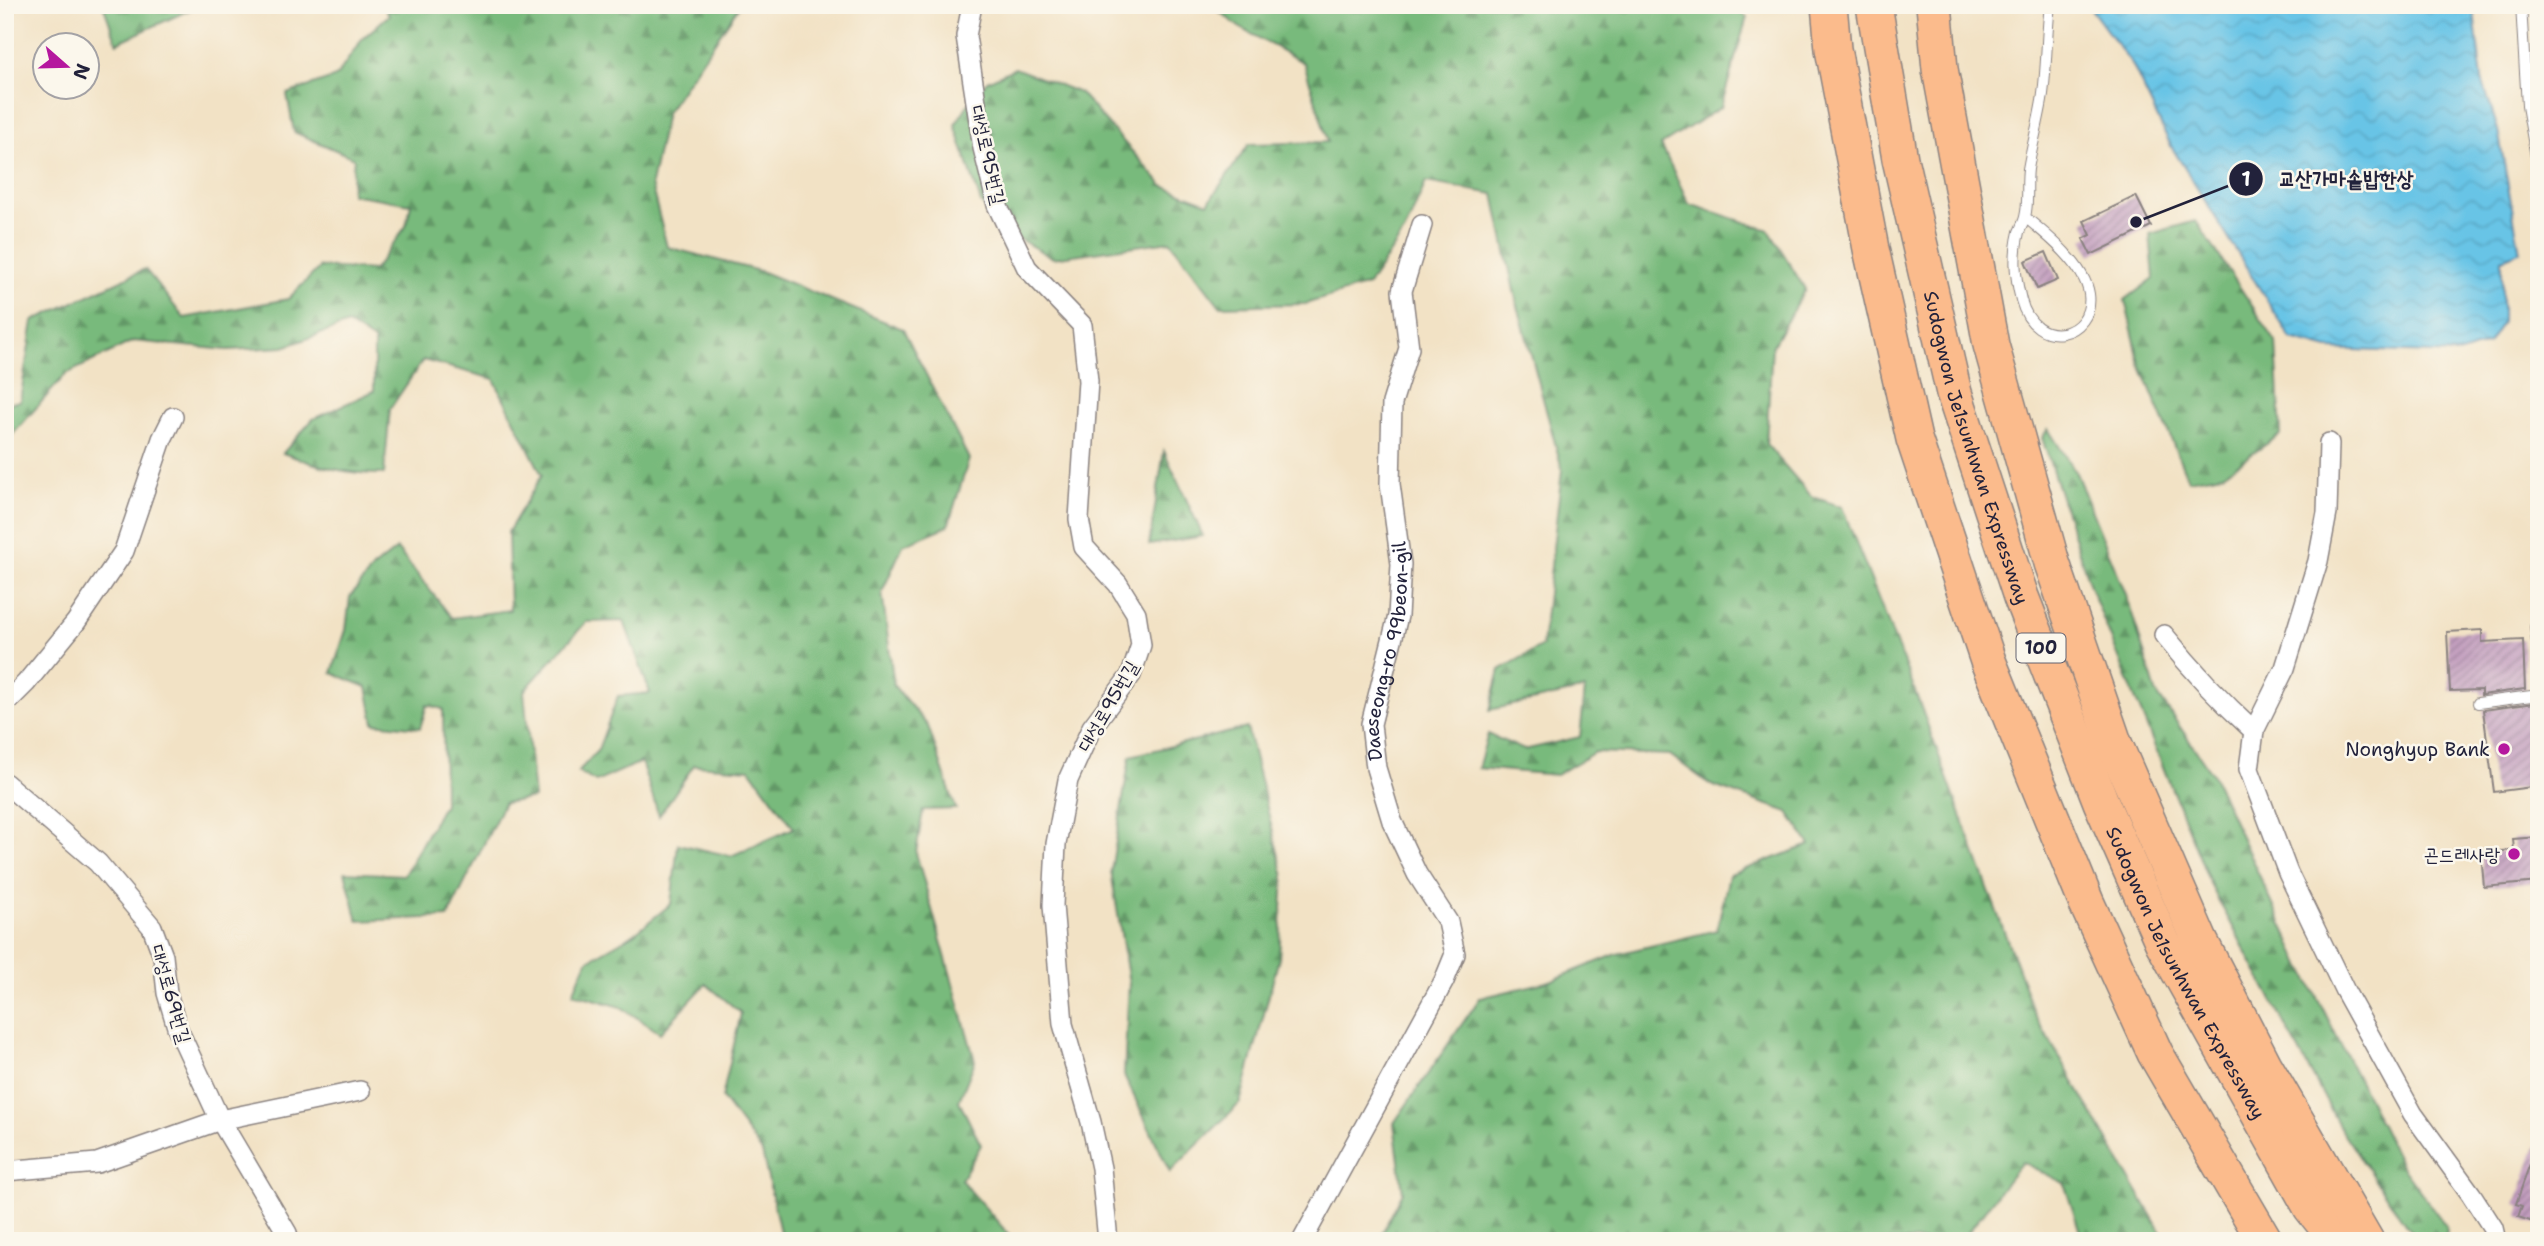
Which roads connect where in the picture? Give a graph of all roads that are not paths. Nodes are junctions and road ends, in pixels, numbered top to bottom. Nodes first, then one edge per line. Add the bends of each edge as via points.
1 (972, 5) edge
2 (1829, 5) edge
3 (1874, 5) edge
4 (1934, 5) edge
5 (2050, 5) edge
6 (2521, 5) edge
7 (2539, 174) edge
8 (2025, 217) junction
9 (1422, 225) dead end
10 (173, 417) dead end
11 (2329, 443) dead end
12 (2539, 627) edge
13 (2164, 635) dead end
14 (2539, 659) edge
15 (2539, 695) edge
16 (2478, 703) dead end
17 (5, 704) edge
18 (2254, 731) junction
19 (5, 783) edge
20 (360, 1091) dead end
21 (220, 1120) junction
22 (5, 1171) edge
23 (289, 1241) edge
24 (1108, 1241) edge
25 (1302, 1241) edge
26 (2265, 1241) edge
27 (2338, 1241) edge
28 (2366, 1241) edge
29 (2496, 1241) edge

1 - 24 street, 대성로95번길 via 966,36 983,148 998,205 1027,268 1082,325 1088,381 1079,519 1084,547 1118,584 1136,613 1141,645 1130,675 1092,727 1068,780 1056,844 1053,905 1063,1024 1101,1168
2 - 26 highway, 100 via 1833,49 1871,248 1914,439 1988,661 2086,902 2155,1053
3 - 27 highway, Sudogwon Je1sunhwan Expressway / 100 via 1900,159 1954,393 2021,597 2101,802 2163,943 2311,1207
4 - 28 highway, Sudogwon Je1sunhwan Expressway / 100 via 1940,69 1991,345 2052,563 2114,743 2200,941 2264,1065
5 - 8 lane
6 - 7 lane via 2527,106
8 - 8 lane via 2014,269 2025,314 2047,333 2065,333 2081,325 2089,293 2060,246
9 - 25 street, Daeseong-ro 99beon-gil via 1402,291 1409,348 1392,403 1390,484 1401,564 1398,616 1371,724 1376,768 1392,821 1417,874 1448,922 1455,954
10 - 17 street via 124,551 76,622
11 - 18 street via 2327,513 2318,561 2286,668
12 - 14 lane via 2535,627
13 - 18 street
15 - 16 lane
18 - 29 street via 2249,769 2288,873 2345,991 2413,1114 2471,1194
19 - 21 street, 대성로69번길 via 98,863 152,928 163,956 177,1027
20 - 21 street
21 - 22 street via 97,1163
21 - 23 street, 대성로69번길

